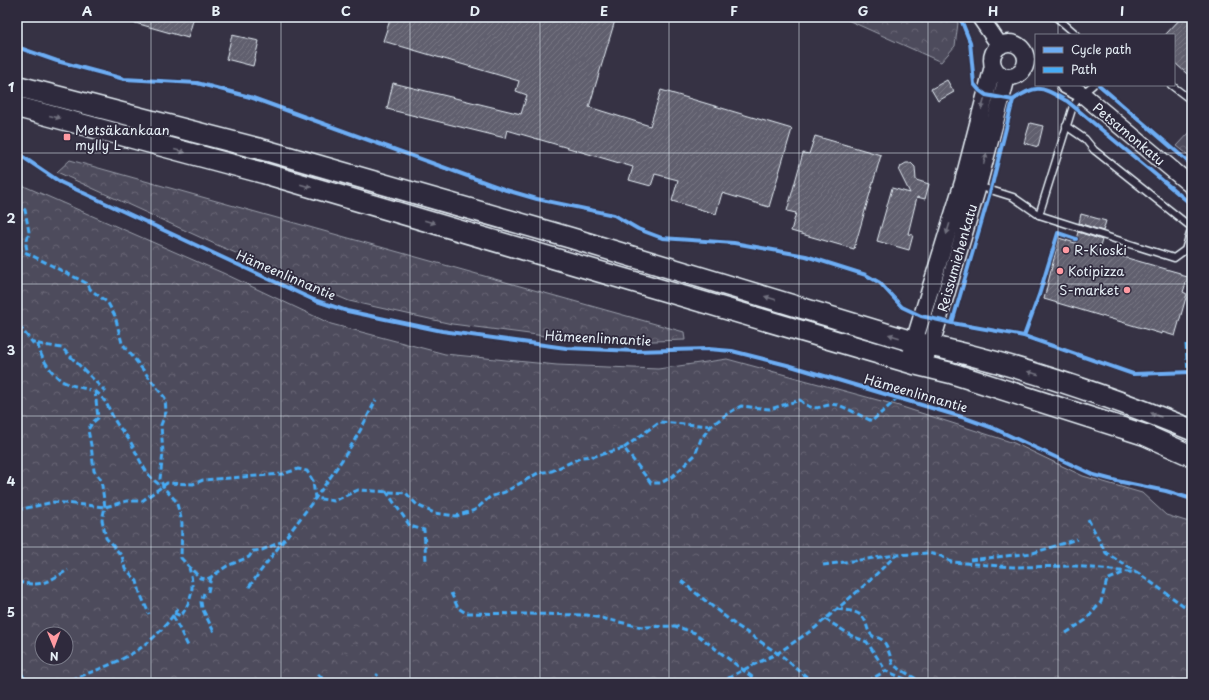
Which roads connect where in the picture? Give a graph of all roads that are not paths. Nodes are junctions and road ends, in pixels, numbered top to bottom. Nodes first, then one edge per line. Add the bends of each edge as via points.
1 (980, 17) edge
2 (1056, 17) edge
3 (1076, 34) edge
4 (1000, 46) junction
5 (993, 66) junction
6 (1031, 70) edge
7 (1006, 77) junction
8 (17, 86) edge
9 (1069, 86) edge
10 (1172, 86) edge
11 (1087, 90) edge
12 (1192, 101) edge
13 (17, 108) edge
14 (1066, 126) junction
15 (970, 184) junction
16 (1192, 186) edge
17 (1039, 214) junction
18 (1191, 227) edge
19 (922, 343) junction
20 (914, 364) junction
21 (1192, 430) edge
22 (1192, 456) edge

1 - 4 street
2 - 3 lane
4 - 5 street via 993,54
4 - 6 street via 1006,43 1018,45 1025,54
5 - 7 street via 998,73
5 -> 15 street, Reissumiehenkatu
6 - 7 street
15 -> 7 street, Reissumiehenkatu
19 -> 8 main road via 283,155
9 - 11 street, Petsamonkatu
10 - 12 lane
11 - 14 lane via 1073,106
11 - 16 street, Petsamonkatu
13 -> 20 main road, Hämeenlinnantie via 263,173
14 - 17 lane
14 - 18 lane
15 - 17 lane via 1013,197
15 - 19 street, Reissumiehenkatu
17 - 18 lane via 1174,258 1185,250
19 - 20 street, Reissumiehenkatu via 911,356
21 -> 19 main road via 1068,383
20 - 22 main road, Hämeenlinnantie via 952,373 1145,434

